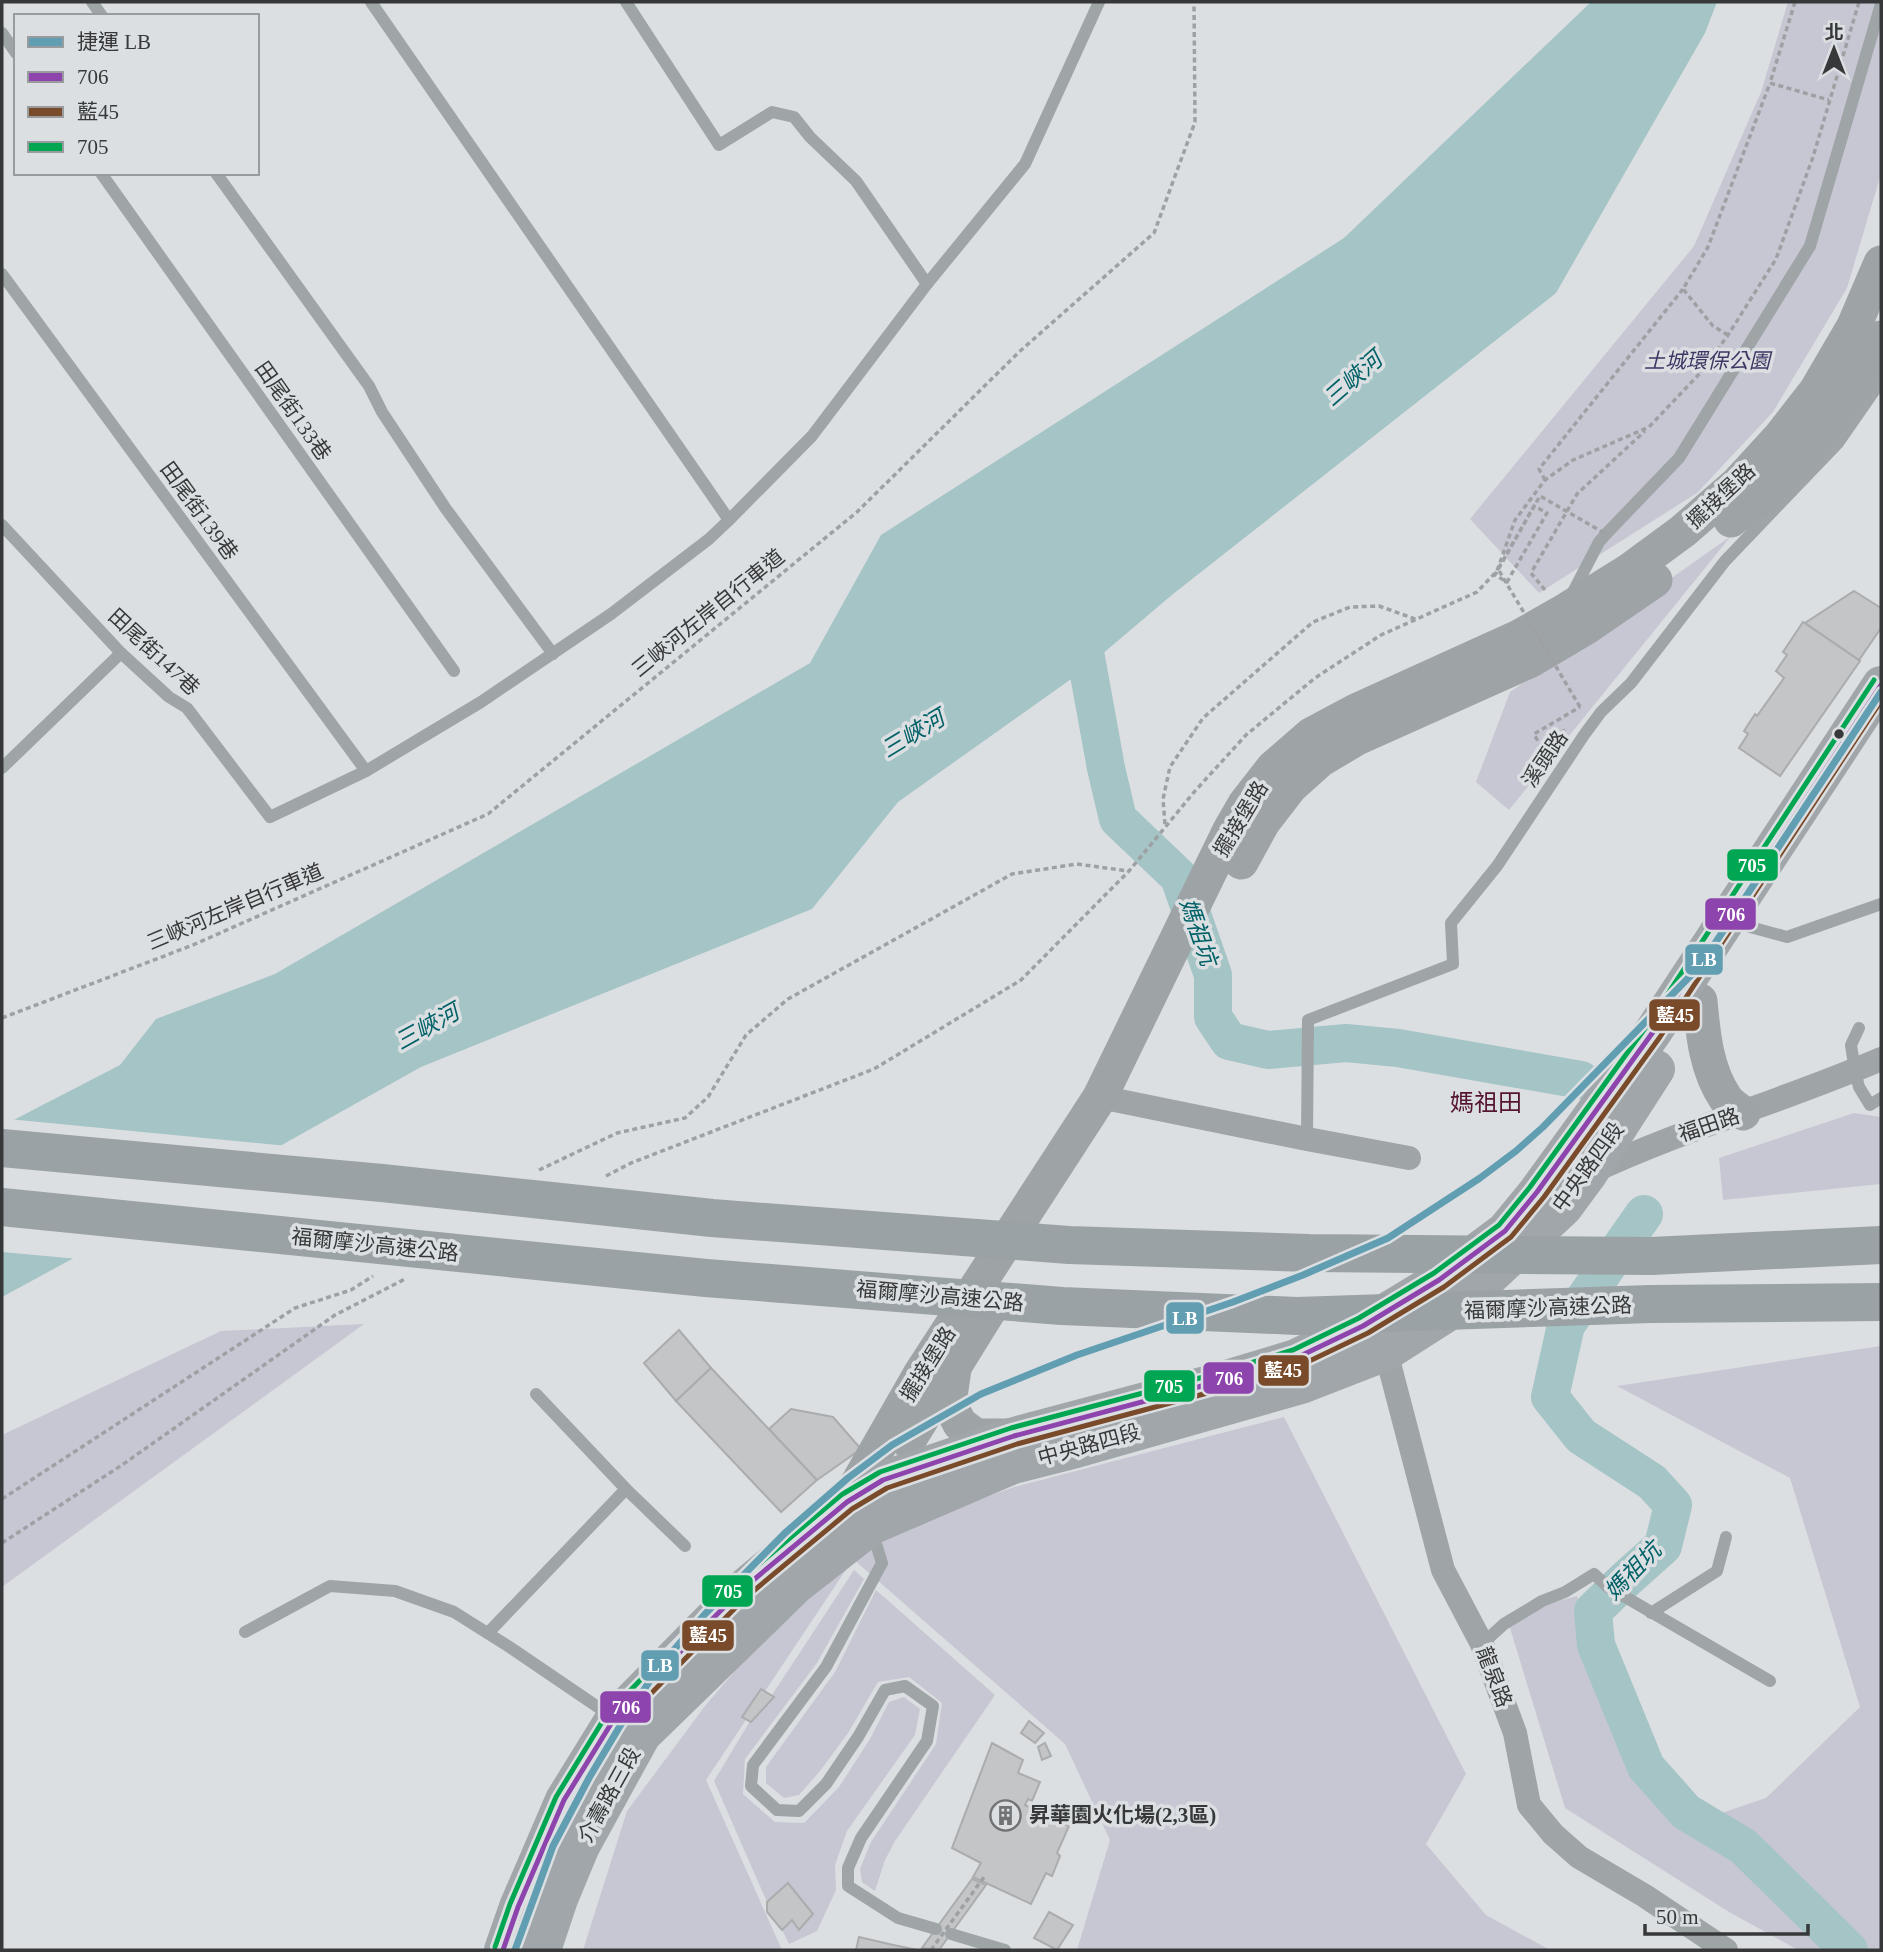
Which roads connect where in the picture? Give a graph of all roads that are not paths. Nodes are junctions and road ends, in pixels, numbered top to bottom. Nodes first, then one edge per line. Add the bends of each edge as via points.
1 (371, 2) edge
2 (626, 2) edge
3 (1099, 2) edge
4 (1881, 4) edge
5 (2, 33) edge
6 (14, 50) edge
7 (102, 175) edge
8 (217, 175) edge
9 (1881, 263) edge
10 (2, 274) edge
11 (928, 284) junction
12 (1881, 338) edge
13 (1881, 381) edge
14 (729, 520) junction
15 (2, 525) edge
16 (1563, 612) junction
17 (121, 653) junction
18 (553, 654) junction
19 (454, 671) dead end
20 (1881, 685) edge
21 (1881, 728) edge
22 (2, 768) edge
23 (366, 771) junction
24 (1238, 840) junction
25 (1881, 904) edge
26 (1739, 923) junction
27 (1700, 1000) junction
28 (1859, 1028) dead end
29 (1642, 1055) junction
30 (1881, 1059) edge
31 (1857, 1079) junction
32 (1109, 1099) junction
33 (1875, 1099) edge
34 (1743, 1114) junction
35 (1570, 1118) dead end
36 (1307, 1136) junction
37 (2, 1148) edge
38 (1409, 1158) dead end
39 (1561, 1176) junction
40 (2, 1207) edge
41 (1881, 1245) edge
42 (1881, 1302) edge
43 (1375, 1339) junction
44 (954, 1369) junction
45 (536, 1394) dead end
46 (1014, 1436) junction
47 (883, 1480) junction
48 (626, 1489) junction
49 (859, 1514) junction
50 (1727, 1537) dead end
51 (685, 1546) dead end
52 (1651, 1613) junction
53 (244, 1632) dead end
54 (488, 1633) junction
55 (1482, 1644) junction
56 (1770, 1681) dead end
57 (614, 1718) junction
58 (936, 1929) dead end
59 (951, 1934) dead end
60 (503, 1950) edge
61 (542, 1950) edge
62 (1005, 1950) edge
63 (1726, 1950) edge

1 - 14 lane
2 - 11 lane via 719,145 772,112 794,117 856,181
3 - 11 lane via 1025,164
4 - 16 lane via 1810,246 1679,458 1599,542
5 - 6 lane
7 - 19 lane, 田尾街133巷
8 - 18 lane via 369,386 446,509
9 - 16 street, 擺接堡路 via 1854,326 1816,391 1782,436 1683,531
10 - 23 lane, 田尾街139巷
11 - 14 lane via 812,436
12 - 24 street, 擺接堡路 via 1854,385 1807,449 1710,538 1652,583 1531,660 1357,738 1320,760 1263,821
13 - 36 lane, 溪頭路 via 1838,443 1725,561 1631,683 1601,712 1497,866 1451,923 1453,964 1308,1020
14 - 18 lane
15 - 17 lane, 田尾街147巷
16 - 24 street, 擺接堡路 via 1311,735 1273,768 1245,804
17 - 22 lane
17 - 23 lane, 田尾街147巷 via 187,708 270,817
18 - 23 lane
20 - 26 main road, 中央路四段
21 - 26 main road, 中央路四段
24 - 32 street, 擺接堡路
25 - 26 lane via 1787,937
26 - 27 main road, 中央路四段
26 - 29 main road, 中央路四段
27 - 29 main road, 中央路四段
27 - 34 street via 1711,1069 1727,1101
28 - 31 lane via 1852,1045
29 - 35 street
29 - 39 main road, 中央路四段
30 - 31 street, 福田路
31 - 33 lane
31 - 34 street, 福田路
32 - 36 street
32 - 44 street, 擺接堡路
32 - 49 street, 擺接堡路 via 921,1373
34 - 39 street, 福田路
36 - 38 street
37 - 41 highway, bridge via 712,1218 1069,1245 1651,1256
39 - 43 main road, 中央路四段 via 1505,1231 1439,1280
39 - 43 main road, 中央路四段 via 1564,1207 1458,1306
40 - 42 highway, 福爾摩沙高速公路, bridge via 706,1278 1062,1306 1297,1315
43 - 46 main road, 中央路四段
43 - 49 main road, 中央路四段 via 1301,1385 1013,1465
43 - 55 street, 龍泉路 via 1443,1570
44 - 46 street via 949,1403 960,1424 976,1436
44 - 47 street, 擺接堡路
45 - 48 lane
46 - 47 main road, 中央路四段
47 - 49 main road, 中央路四段
48 - 51 lane
48 - 54 lane
49 - 57 main road, 介壽路三段 via 739,1591
49 - 58 lane via 882,1563 826,1667 753,1765 751,1786 777,1810 799,1811 826,1784 885,1690 905,1686 933,1706 927,1741 861,1838 848,1868 848,1886 898,1918
49 - 61 main road, 介壽路三段 via 796,1585 642,1735 581,1846
50 - 52 lane via 1717,1571
52 - 55 lane via 1594,1574 1504,1624
52 - 56 lane
53 - 54 lane via 330,1586 394,1591 454,1612
54 - 57 lane
55 - 63 street, 龍泉路 via 1515,1733 1530,1805 1537,1815 1579,1857
57 - 60 main road, 介壽路三段 via 564,1800 517,1906
59 - 62 lane

